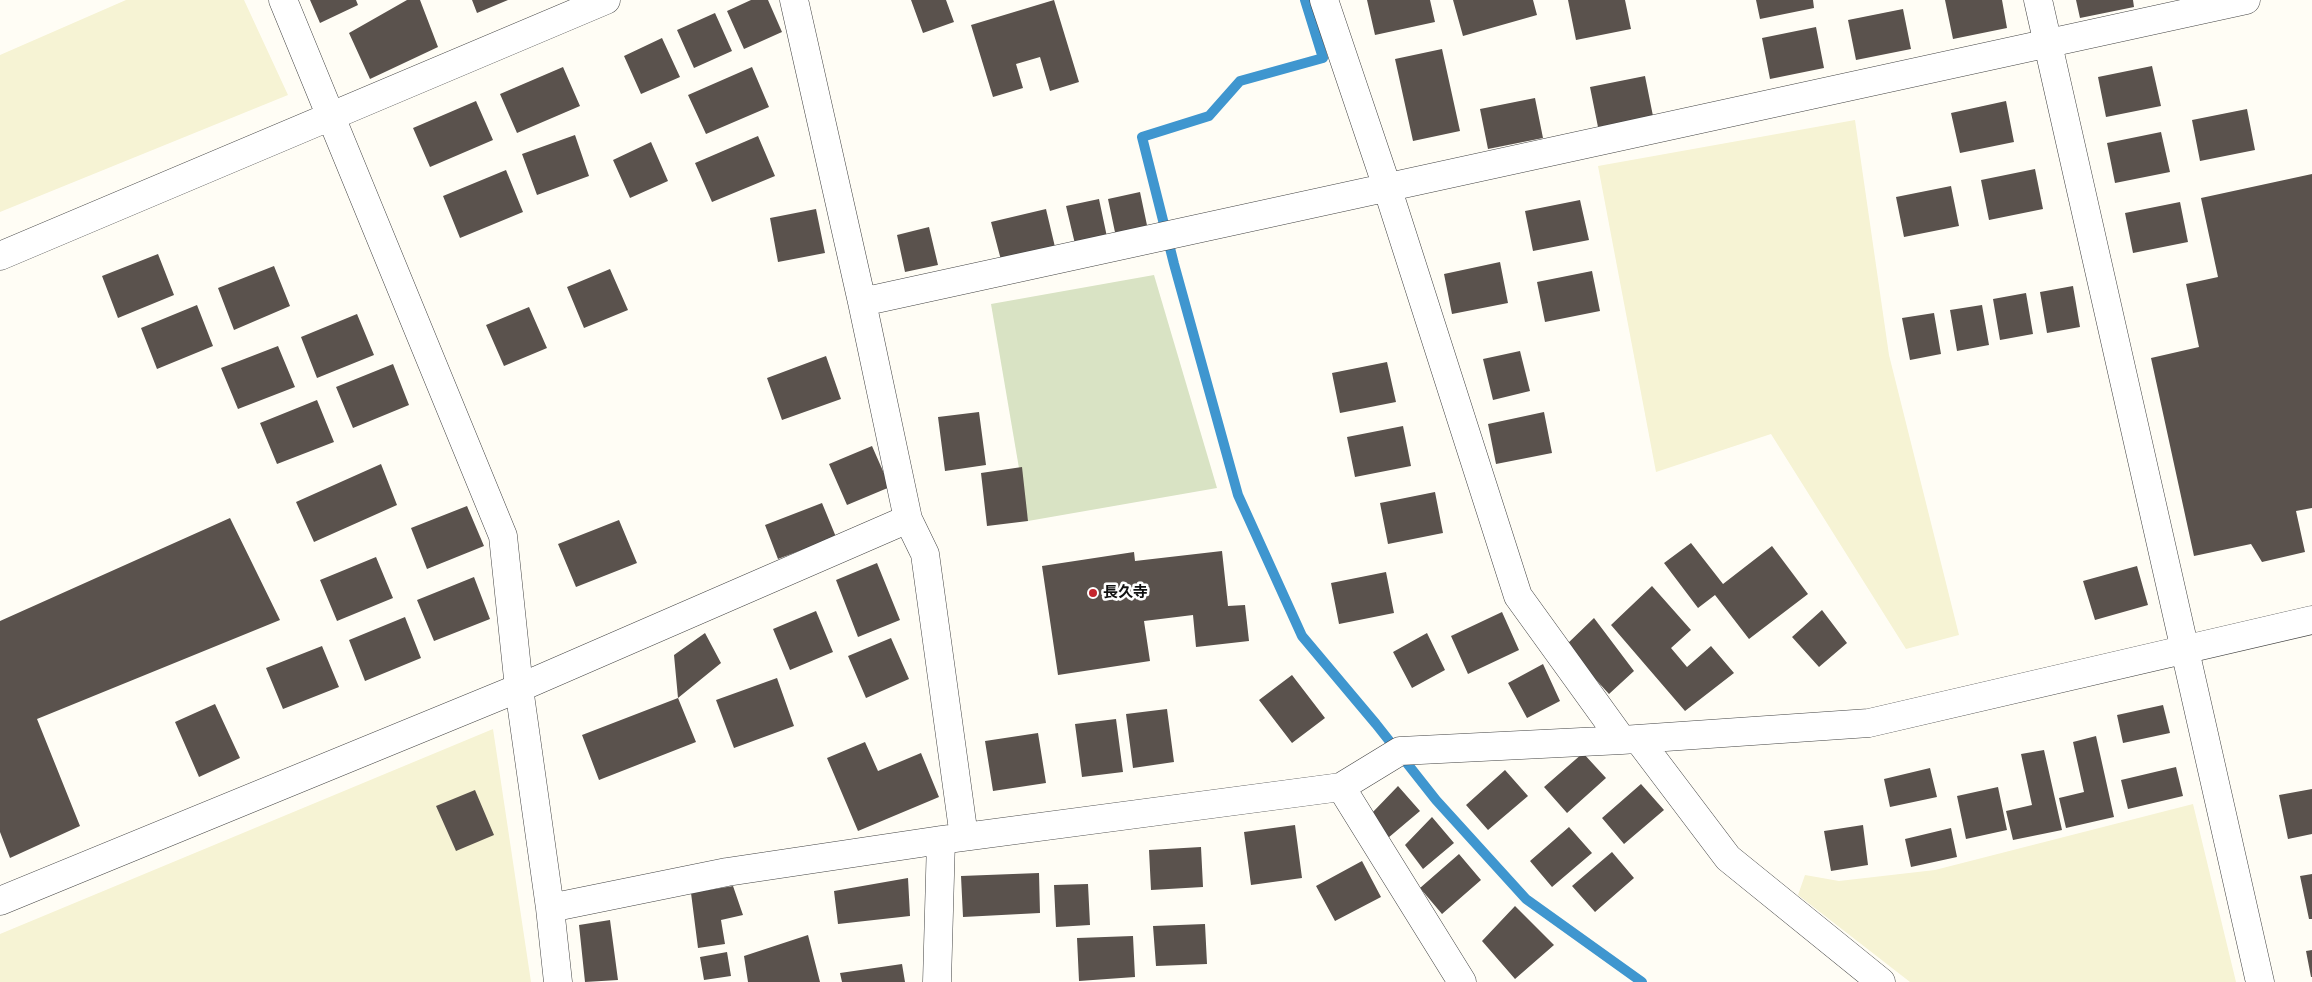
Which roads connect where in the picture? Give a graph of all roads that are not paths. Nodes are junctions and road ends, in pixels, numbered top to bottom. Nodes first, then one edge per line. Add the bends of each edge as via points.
1 (283, 0) edge
2 (606, 0) edge
3 (794, 0) edge
4 (1324, 0) edge
5 (2038, 0) edge
6 (2246, 0) edge
7 (2048, 45) junction
8 (332, 114) junction
9 (1387, 187) junction
10 (0, 256) edge
11 (862, 302) junction
12 (908, 519) junction
13 (2312, 620) edge
14 (2186, 648) junction
15 (519, 688) junction
16 (1630, 739) junction
17 (1341, 787) junction
18 (952, 839) junction
19 (0, 901) edge
20 (550, 908) junction
21 (558, 982) edge
22 (937, 982) edge
23 (1462, 982) edge
24 (1881, 982) edge
25 (2260, 982) edge

1 - 8 street
2 - 8 street
3 - 11 street
4 - 9 street
5 - 7 street
6 - 7 street
7 - 9 street
7 - 14 street
8 - 10 street
8 - 15 street via 503,536
9 - 11 street
9 - 16 street via 1518,596
11 - 12 street
12 - 15 street
12 - 18 street via 925,554
13 - 14 street
14 - 16 street via 1868,722
14 - 25 street
15 - 19 street
15 - 20 street
16 - 17 street via 1400,752
16 - 24 street via 1728,858
17 - 18 street
17 - 23 street
18 - 20 street via 727,872
18 - 22 street
20 - 21 street

